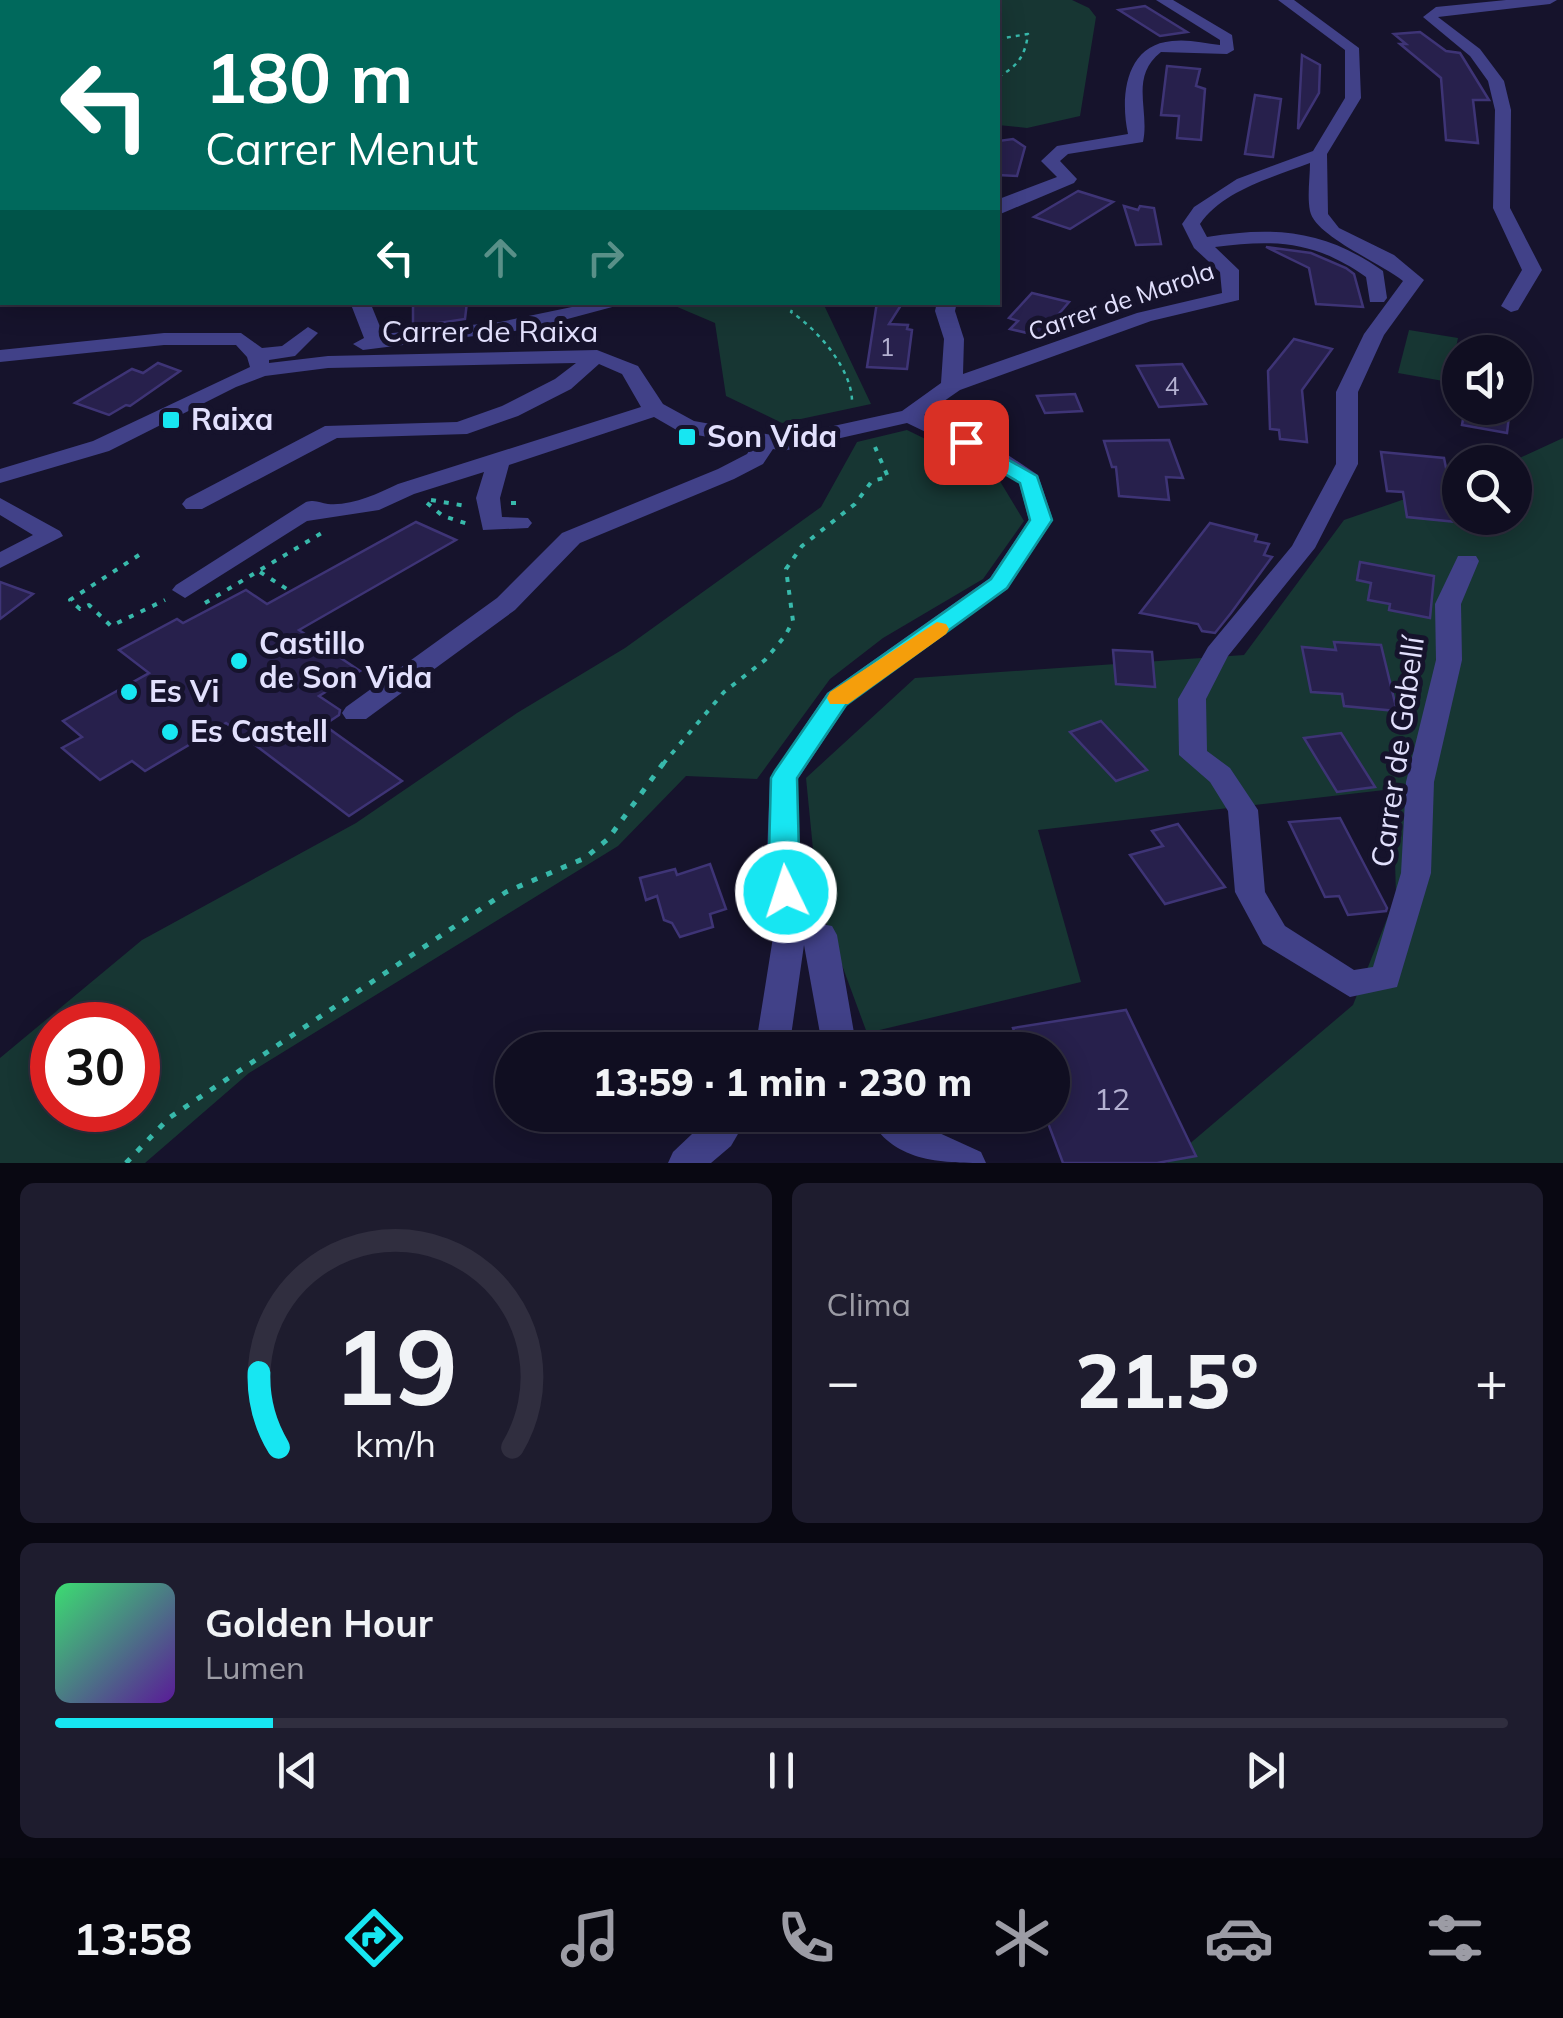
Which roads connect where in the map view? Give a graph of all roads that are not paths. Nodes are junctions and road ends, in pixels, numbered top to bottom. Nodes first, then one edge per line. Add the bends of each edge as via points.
1 (1163, 0) edge
2 (1284, 0) edge
3 (1550, 0) edge
4 (1325, 145) junction
5 (1000, 207) edge
6 (1201, 244) junction
7 (1376, 298) dead end
8 (361, 305) edge
9 (602, 305) edge
10 (946, 305) edge
11 (1511, 306) dead end
12 (308, 333) dead end
13 (376, 341) junction
14 (0, 356) edge
15 (597, 356) junction
16 (328, 362) junction
17 (259, 363) junction
18 (952, 386) junction
19 (655, 408) junction
20 (909, 416) junction
21 (767, 441) junction
22 (499, 462) junction
23 (0, 476) edge
24 (194, 504) dead end
25 (0, 505) edge
26 (516, 510) dead end
27 (0, 561) edge
28 (1467, 561) dead end
29 (195, 596) road end
30 (356, 713) dead end
31 (790, 931) junction
32 (775, 1032) edge
33 (837, 1032) edge
34 (720, 1132) edge
35 (900, 1132) edge
36 (686, 1163) edge
37 (968, 1163) edge

1 - 5 street via 1227,38 1226,50 1155,48 1136,71 1130,115 1137,138 1063,150 1050,160 1068,179
2 - 4 street via 1352,48 1353,98
3 - 11 street via 1436,11 1430,17 1471,45 1497,82 1504,122 1500,199 1532,270
4 - 6 street, Carrer de Marola via 1243,183 1200,212 1191,224
4 - 28 street, Carrer de Gabellí via 1319,214 1333,232 1414,280 1374,334 1347,392 1347,464 1303,548 1217,653 1192,699 1192,755 1220,774 1243,810 1250,892 1274,935 1350,984 1386,978 1416,873 1420,782 1449,660 1448,604
6 - 7 street via 1312,242 1376,274
6 - 18 street, Carrer de Marola via 1229,270 1232,296 1144,317
8 - 13 street
9 - 13 street via 504,320 465,336
10 - 18 street via 954,339
12 - 17 street via 288,352
13 - 16 street via 345,347
14 - 17 street via 241,339
15 - 16 street, Carrer de Raixa
15 - 19 street, Carrer de Raixa via 631,370
15 - 24 street via 510,412 459,429 333,432
16 - 17 street, Carrer de Raixa
17 - 23 street, Carrer de Raixa via 102,446
18 - 20 street, Carrer de Marola
19 - 21 street, Carrer de Raixa via 688,427
19 - 22 street
20 - 21 street, Carrer de Raixa via 783,444
20 - 31 street via 1030,480 1041,520 999,583 837,699 784,778
21 - 30 street via 755,459 726,474 571,538 506,604
22 - 26 street via 488,498 491,524
22 - 29 street via 371,505 301,514
25 - 27 street via 51,536
31 - 32 street
31 - 33 street via 821,935
34 - 36 street
35 - 37 street

